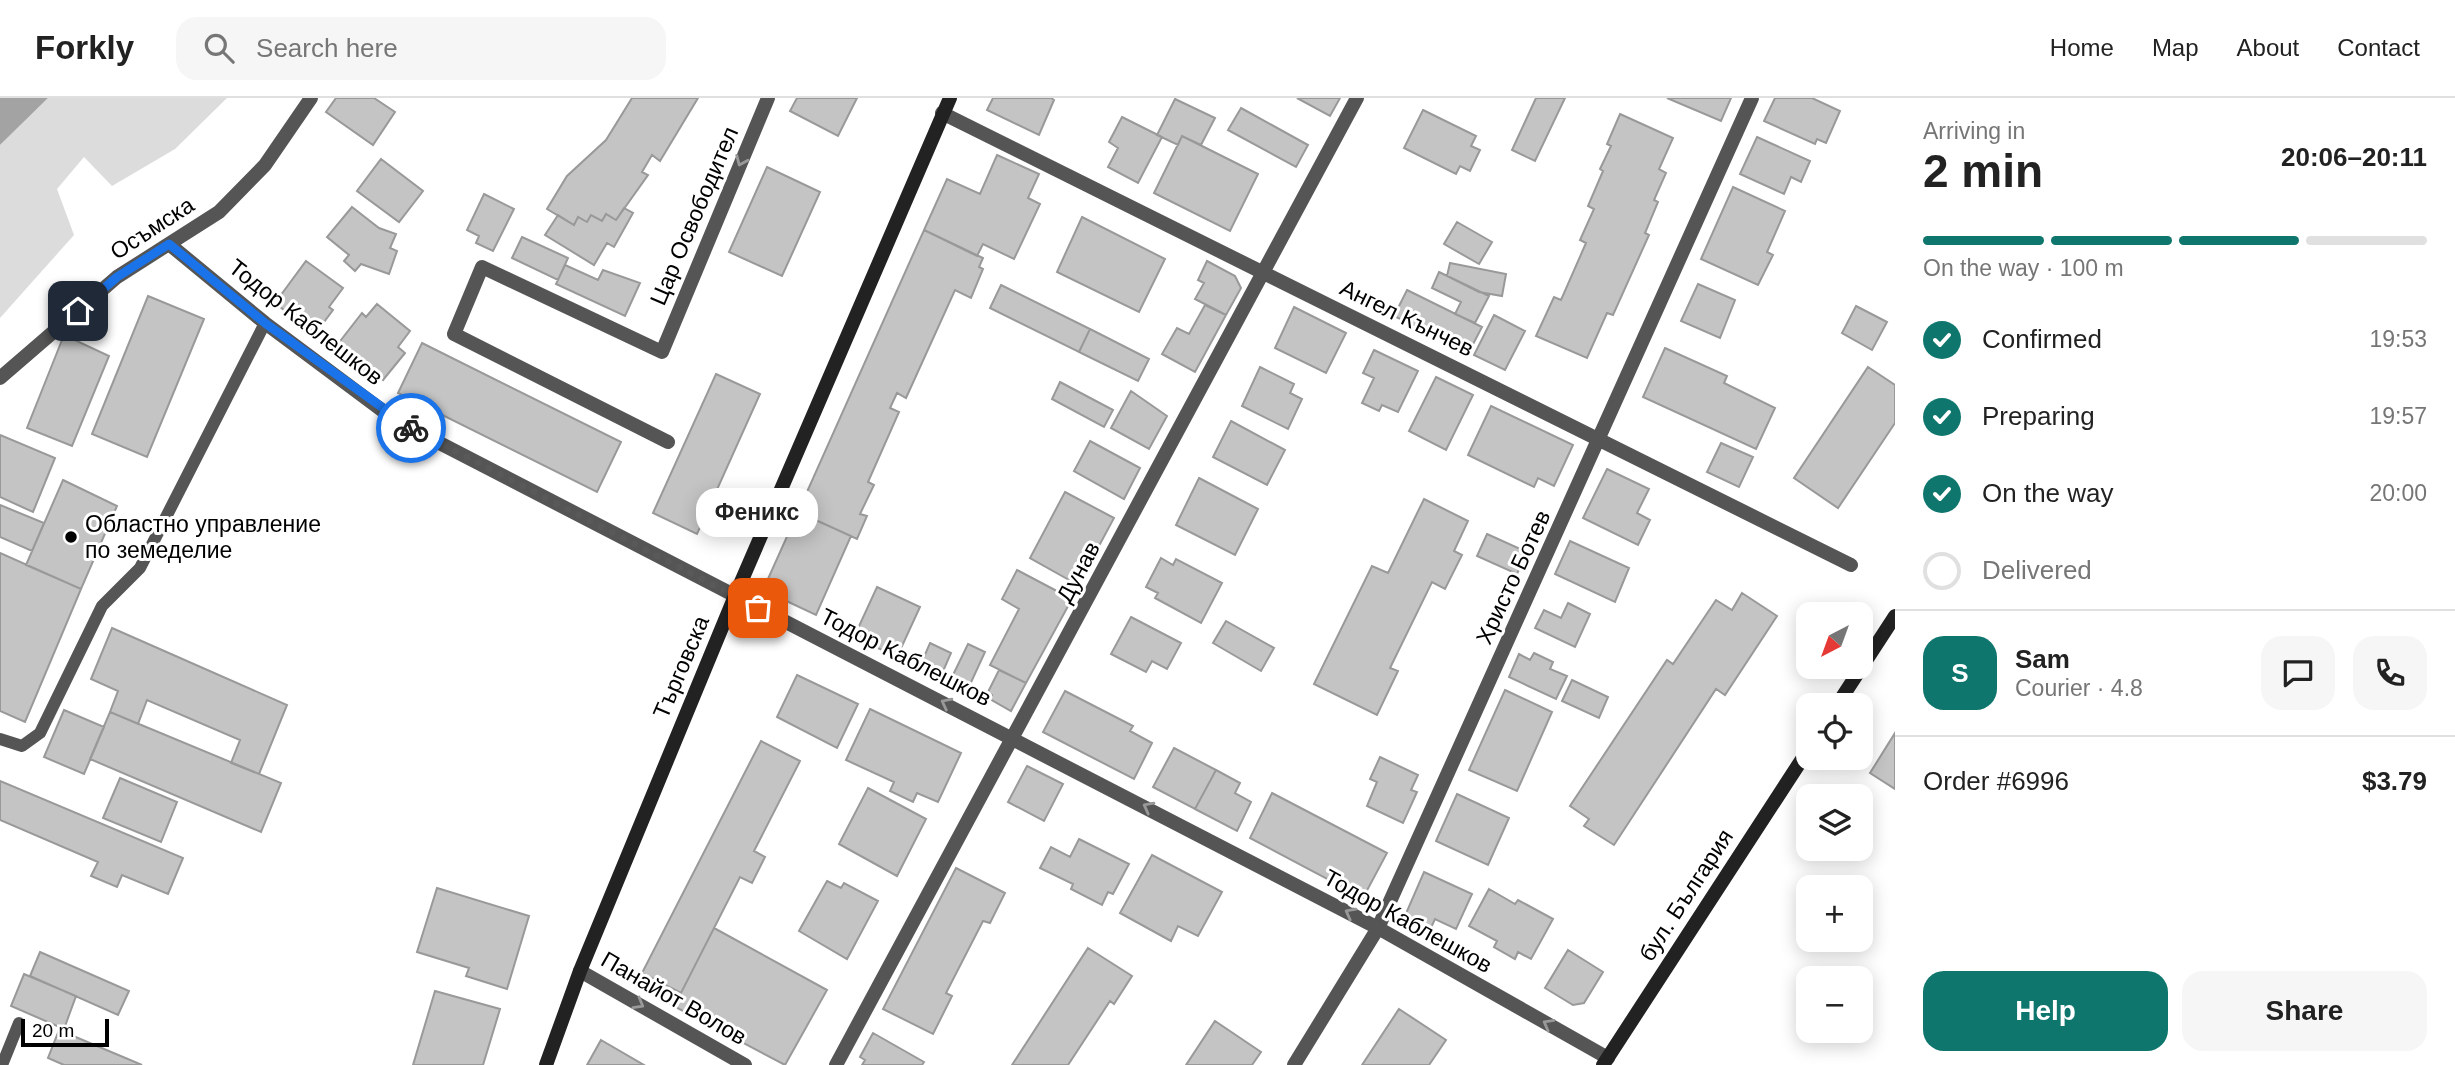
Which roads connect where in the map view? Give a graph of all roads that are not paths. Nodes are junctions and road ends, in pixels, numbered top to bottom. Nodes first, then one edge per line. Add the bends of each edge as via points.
1 (311, 98) edge
2 (768, 98) edge
3 (950, 98) edge
4 (1357, 98) edge
5 (1752, 98) edge
6 (942, 113) junction
7 (169, 244) junction
8 (1265, 274) junction
9 (265, 323) junction
10 (0, 378) edge
11 (1601, 438) junction
12 (668, 442) dead end
13 (1851, 565) dead end
14 (735, 596) junction
15 (1895, 616) edge
16 (1845, 693) edge
17 (1014, 737) junction
18 (0, 739) edge
19 (1796, 768) edge
20 (1378, 928) junction
21 (580, 971) junction
22 (19, 1023) dead end
23 (1605, 1061) edge
24 (2, 1065) edge
25 (546, 1065) edge
26 (745, 1065) edge
27 (836, 1065) edge
28 (1294, 1065) edge

1 - 7 street, Осъмска via 265,165 219,212
2 -> 12 street, Цар Освободител via 662,352 482,267 454,334
3 - 6 street, Търговска
4 - 8 street, Дунав
5 - 11 street, Христо Ботев
6 - 8 street, Ангел Кънчев
6 - 14 street, Търговска
7 - 9 street, Тодор Каблешков
7 - 10 street, Осъмска via 117,277
8 - 11 street, Ангел Кънчев
8 - 17 street, Дунав
9 - 14 street, Тодор Каблешков via 395,420
9 - 18 lane via 140,568 102,606 40,733 22,746
11 - 13 street, Ангел Кънчев
11 - 20 street, Христо Ботев
17 -> 14 street, Тодор Каблешков
14 - 21 street, Търговска
15 - 16 street
20 -> 17 street, Тодор Каблешков
17 - 27 street, Дунав
19 - 23 street, бул. България
23 -> 20 street, Тодор Каблешков
20 - 28 street, Христо Ботев
21 - 25 street, Търговска
21 -> 26 street, Панайот Волов
22 - 24 lane

